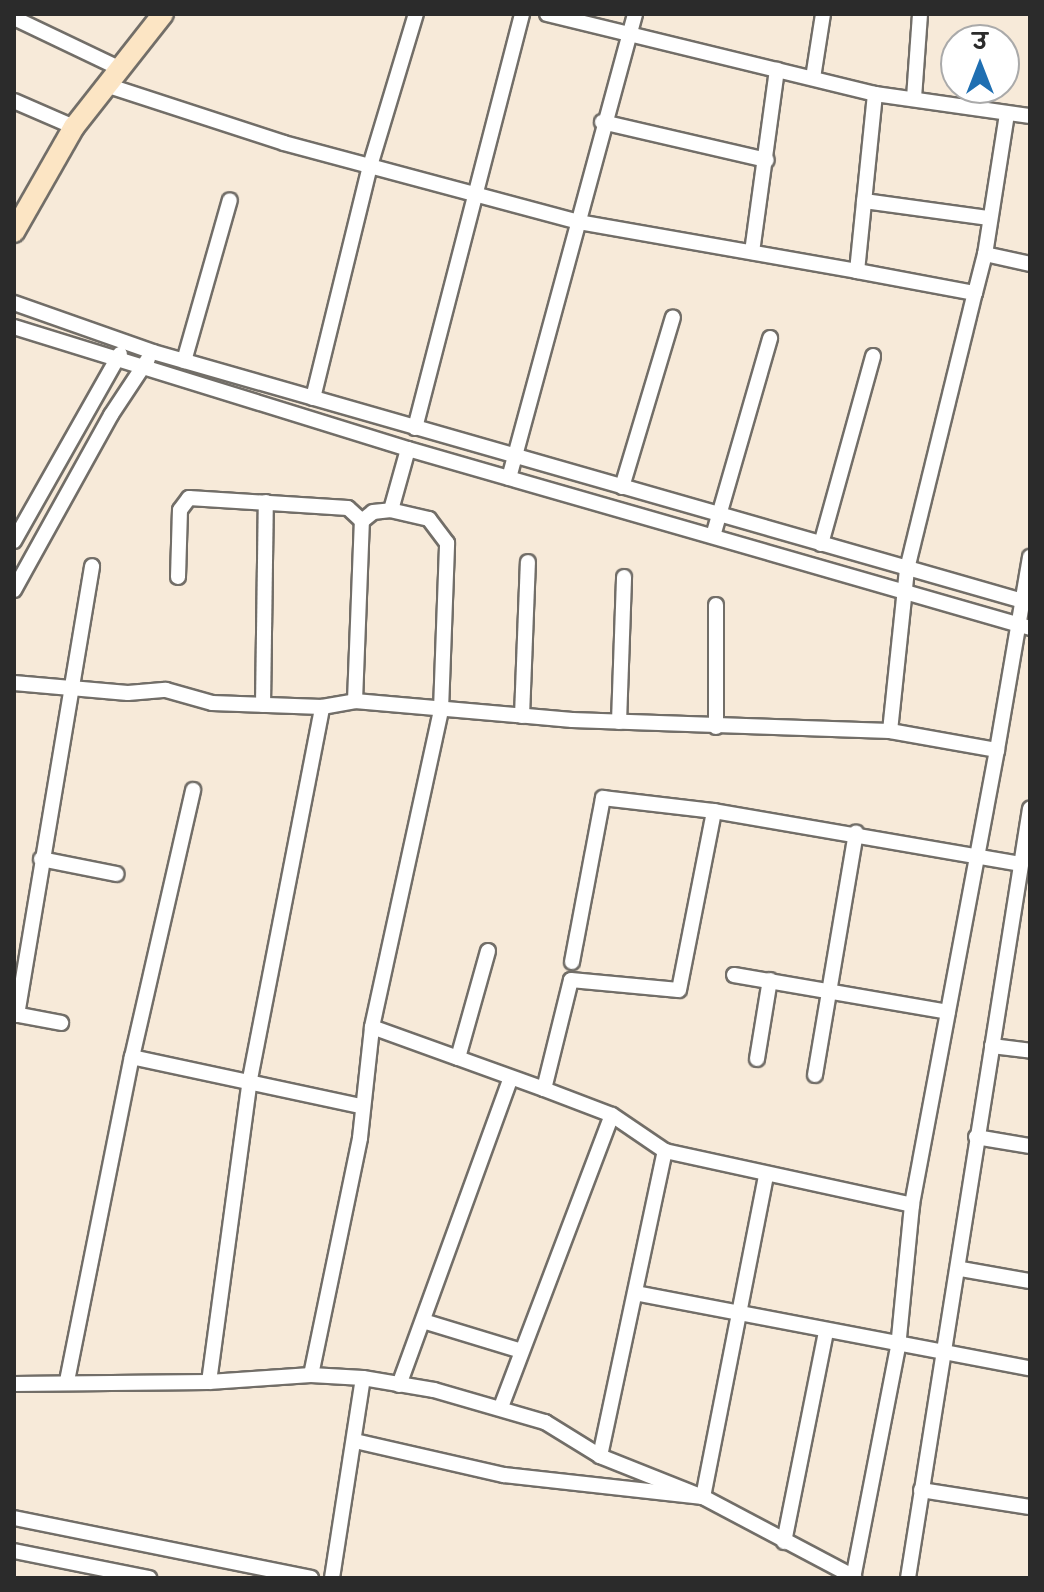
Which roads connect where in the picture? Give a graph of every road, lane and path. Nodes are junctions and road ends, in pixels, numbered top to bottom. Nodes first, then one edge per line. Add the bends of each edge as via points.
1 (163, 14) edge
2 (416, 14) edge
3 (522, 14) edge
4 (547, 14) edge
5 (635, 14) edge
6 (823, 14) edge
7 (920, 14) edge
8 (14, 15) edge
9 (630, 35) junction
10 (777, 70) junction
11 (113, 77) junction
12 (813, 78) junction
13 (875, 94) junction
14 (914, 98) junction
15 (14, 101) edge
16 (1007, 114) junction
17 (1030, 116) edge
18 (602, 122) junction
19 (74, 127) junction
20 (767, 160) junction
21 (370, 166) junction
22 (472, 194) junction
23 (230, 200) dead end
24 (864, 201) junction
25 (988, 218) junction
26 (579, 222) junction
27 (14, 232) edge
28 (752, 252) junction
29 (985, 254) junction
30 (1030, 264) edge
31 (857, 271) junction
32 (975, 293) junction
33 (14, 303) edge
34 (673, 317) dead end
35 (14, 327) edge
36 (770, 338) dead end
37 (127, 342) junction
38 (153, 352) junction
39 (873, 356) dead end
40 (116, 359) junction
41 (184, 361) junction
42 (144, 366) junction
43 (313, 398) junction
44 (415, 428) junction
45 (408, 449) junction
46 (515, 455) junction
47 (509, 478) junction
48 (622, 487) junction
49 (266, 502) junction
50 (391, 510) junction
51 (719, 515) junction
52 (362, 521) junction
53 (713, 536) junction
54 (14, 541) edge
55 (821, 544) junction
56 (1030, 557) edge
57 (528, 562) dead end
58 (92, 566) dead end
59 (907, 569) junction
60 (178, 577) dead end
61 (624, 577) dead end
62 (14, 590) edge
63 (904, 595) junction
64 (1027, 603) edge
65 (716, 605) dead end
66 (1024, 627) edge
67 (14, 683) edge
68 (69, 688) junction
69 (355, 701) junction
70 (263, 705) junction
71 (322, 707) junction
72 (441, 710) junction
73 (522, 716) junction
74 (619, 722) junction
75 (716, 727) junction
76 (890, 731) junction
77 (997, 750) junction
78 (193, 790) dead end
79 (1030, 809) edge
80 (714, 811) junction
81 (856, 832) junction
82 (1027, 847) edge
83 (976, 855) junction
84 (41, 859) junction
85 (1020, 864) junction
86 (117, 874) dead end
87 (488, 951) dead end
88 (572, 962) dead end
89 (734, 975) dead end
90 (770, 980) junction
91 (830, 990) junction
92 (948, 1012) junction
93 (16, 1015) edge
94 (61, 1023) dead end
95 (372, 1027) junction
96 (992, 1046) junction
97 (1030, 1051) edge
98 (132, 1057) junction
99 (458, 1058) junction
100 (757, 1059) dead end
101 (815, 1075) dead end
102 (511, 1078) junction
103 (250, 1079) junction
104 (544, 1089) junction
105 (360, 1106) junction
106 (612, 1115) junction
107 (976, 1137) junction
108 (1030, 1146) edge
109 (665, 1151) junction
110 (766, 1175) junction
111 (912, 1205) junction
112 (961, 1269) junction
113 (1030, 1281) edge
114 (635, 1293) junction
115 (740, 1314) junction
116 (423, 1321) junction
117 (826, 1331) junction
118 (898, 1347) junction
119 (522, 1351) junction
120 (946, 1354) junction
121 (1030, 1368) edge
122 (311, 1375) junction
123 (363, 1378) junction
124 (67, 1381) junction
125 (209, 1382) junction
126 (14, 1384) edge
127 (399, 1385) junction
128 (501, 1407) junction
129 (355, 1441) junction
130 (600, 1456) junction
131 (921, 1490) junction
132 (703, 1497) junction
133 (1030, 1507) edge
134 (14, 1518) edge
135 (784, 1542) junction
136 (14, 1551) edge
137 (67, 1562) junction
138 (854, 1577) edge
139 (82, 1578) edge
140 (149, 1578) edge
141 (311, 1578) edge
142 (332, 1578) edge
143 (908, 1578) edge

1 - 11 street
2 - 21 street
3 - 22 street
4 - 9 street
5 - 9 street
6 - 12 street
7 - 14 street
8 - 11 street
9 - 10 street
9 - 18 street
10 - 12 street
10 - 20 street
11 - 19 street
11 - 21 street
12 - 13 street
13 - 14 street
13 - 24 street
14 - 16 street
15 - 19 street
16 - 17 street
16 - 25 street
18 - 20 street
18 - 26 street
19 - 27 street
20 - 28 street
21 - 22 street
21 - 43 street
22 - 26 street
22 - 44 street
23 - 41 street
24 - 25 street
24 - 31 street
25 - 29 street
26 - 28 street
26 - 46 street
28 - 31 street
29 - 30 street
29 - 32 street
31 - 32 street
32 - 59 street
33 - 37 street
34 - 48 street
35 - 40 street
36 - 51 street
37 - 38 street
37 - 40 street
38 - 41 street
38 - 42 street
39 - 55 street
40 - 42 street
40 - 54 street
41 - 43 street
42 - 45 street
42 - 62 street
43 - 44 street
44 - 46 street
45 - 47 street
45 - 50 street
46 - 47 street
46 - 48 street
47 - 53 street
48 - 51 street
49 - 52 street via 348,508
49 - 60 street via 183,501
49 - 70 street
50 - 52 street via 373,512
50 - 72 street via 429,519 447,543
51 - 53 street
51 - 55 street
52 - 69 street
53 - 63 street
55 - 59 street
56 - 64 street
57 - 73 street
58 - 68 street
59 - 63 street
59 - 64 street
61 - 74 street
63 - 66 street
63 - 76 street
64 - 66 street
65 - 75 street
66 - 77 street
67 - 68 street
68 - 70 street via 166,690 195,702
68 - 84 street
69 - 71 street
69 - 72 street
70 - 71 street
71 - 103 street
72 - 73 street
72 - 95 street
73 - 74 street
74 - 75 street
75 - 76 street
76 - 77 street
77 - 83 street
78 - 98 street
79 - 82 street
80 - 81 street
80 - 88 street via 603,798
80 - 104 street via 679,990 571,980
81 - 83 street
81 - 91 street
82 - 85 street
83 - 85 street
83 - 92 street
84 - 86 street
84 - 93 street
85 - 96 street
87 - 99 street
89 - 90 street
90 - 91 street
90 - 100 street
91 - 92 street
91 - 101 street
92 - 111 street
93 - 94 street
95 - 99 street
95 - 105 street
96 - 97 street
96 - 107 street
98 - 103 street
98 - 124 street
99 - 102 street
102 - 104 street
102 - 116 street
103 - 105 street
103 - 125 street
104 - 106 street
105 - 122 street via 360,1138
106 - 109 street
106 - 119 street
107 - 108 street
107 - 112 street
109 - 110 street
109 - 114 street
110 - 111 street
110 - 115 street
111 - 118 street
112 - 113 street
112 - 120 street
114 - 115 street
114 - 130 street
115 - 117 street
115 - 132 street
116 - 119 street
116 - 127 street
117 - 118 street
117 - 135 street
118 - 120 street
118 - 138 street
119 - 128 street
120 - 121 street
120 - 131 street
122 - 123 street
122 - 125 street
123 - 127 street
123 - 129 street
124 - 125 street
124 - 126 street
127 - 128 street
128 - 130 street via 545,1422
129 - 132 street via 504,1475
129 - 142 street
130 - 132 street
131 - 133 street
131 - 143 street
132 - 135 street
134 - 141 street
135 - 138 street
136 - 137 street
137 - 139 street via 84,1566
137 - 140 street

